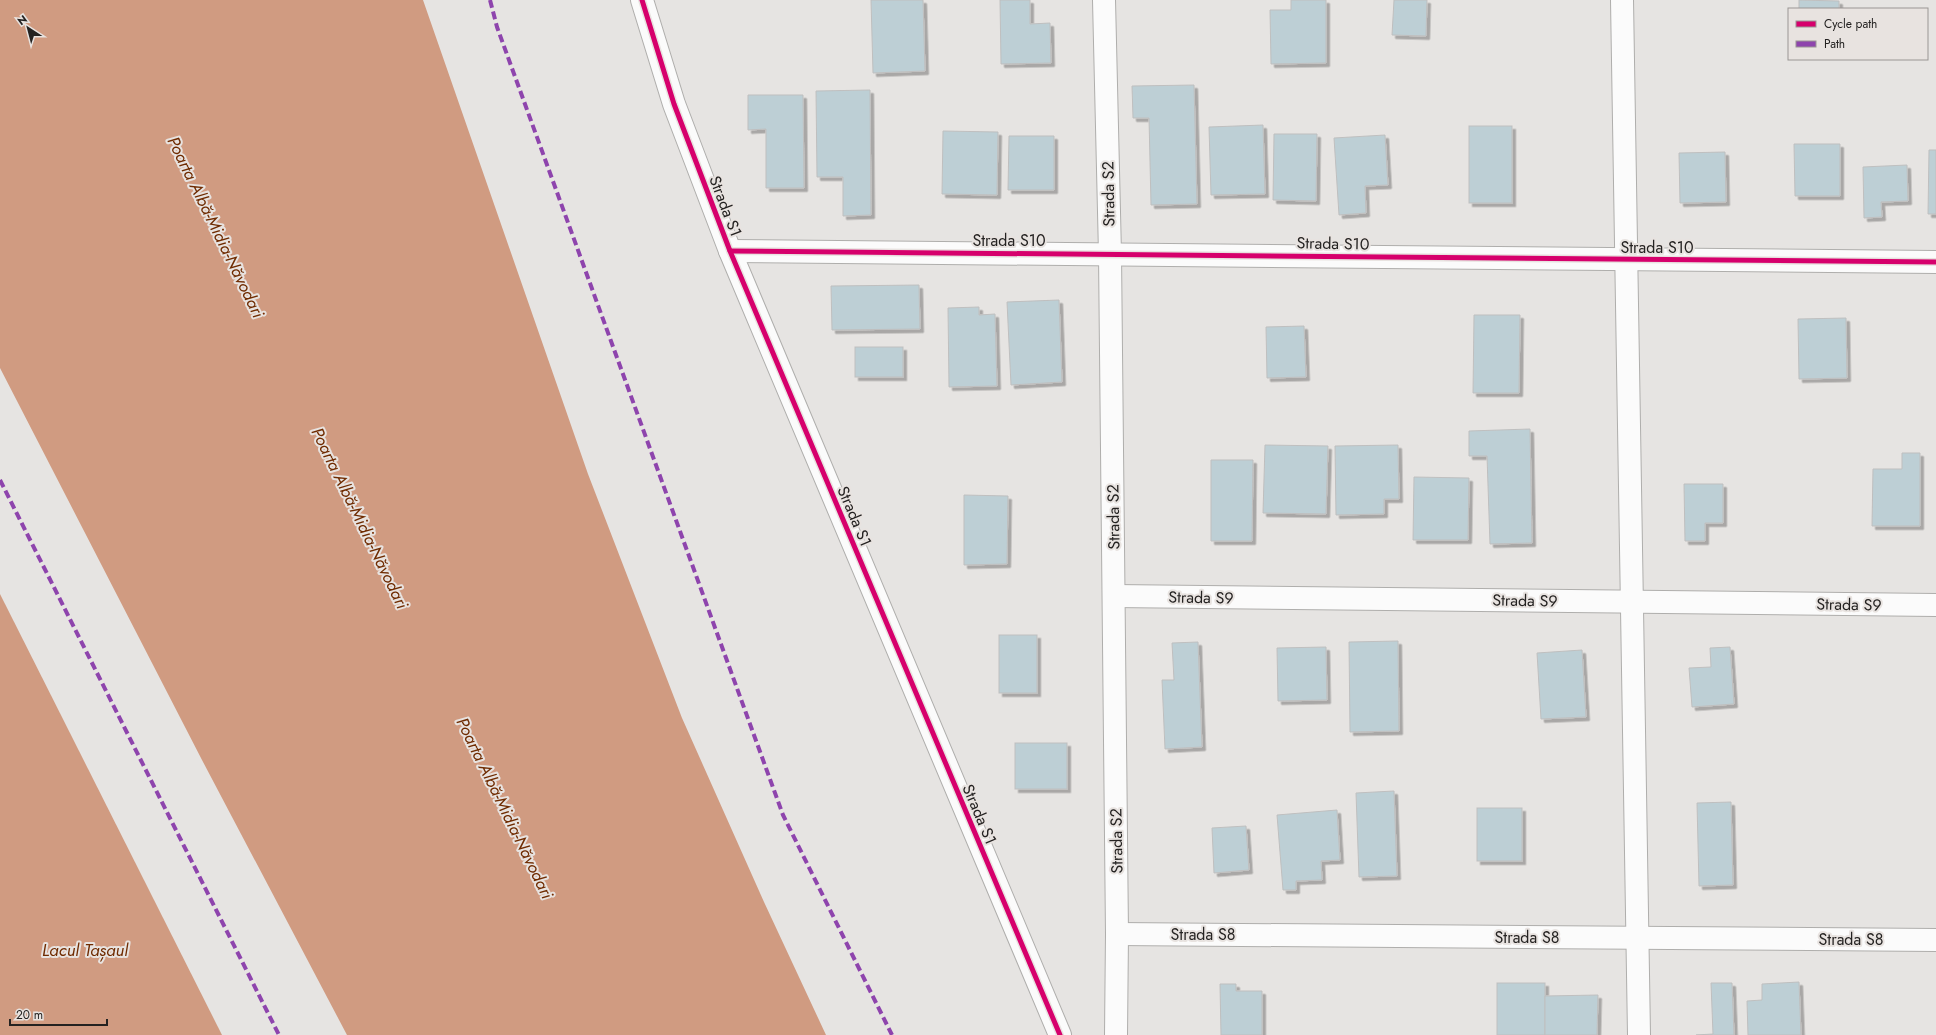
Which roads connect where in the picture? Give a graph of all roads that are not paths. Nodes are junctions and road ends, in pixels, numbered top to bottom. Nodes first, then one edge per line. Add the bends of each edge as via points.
1 (642, 0) edge
2 (1104, 0) edge
3 (1622, 0) edge
4 (730, 251) junction
5 (1110, 254) junction
6 (1626, 259) junction
7 (1936, 262) edge
8 (1114, 596) junction
9 (1632, 601) junction
10 (1936, 604) edge
11 (1117, 934) junction
12 (1638, 938) junction
13 (1936, 940) edge
14 (1060, 1035) edge
15 (1116, 1035) edge
16 (1639, 1035) edge

1 - 4 street, Strada S1 via 674,104
2 - 5 street, Strada S2
3 - 6 street
4 - 5 street, Strada S10
4 - 14 street, Strada S1
5 - 6 street, Strada S10
5 - 8 street, Strada S2
6 - 7 street, Strada S10
6 - 9 street
8 - 9 street, Strada S9
8 - 11 street, Strada S2
9 - 10 street, Strada S9
9 - 12 street
11 - 12 street, Strada S8
11 - 15 street, Strada S2
12 - 13 street, Strada S8
12 - 16 street

